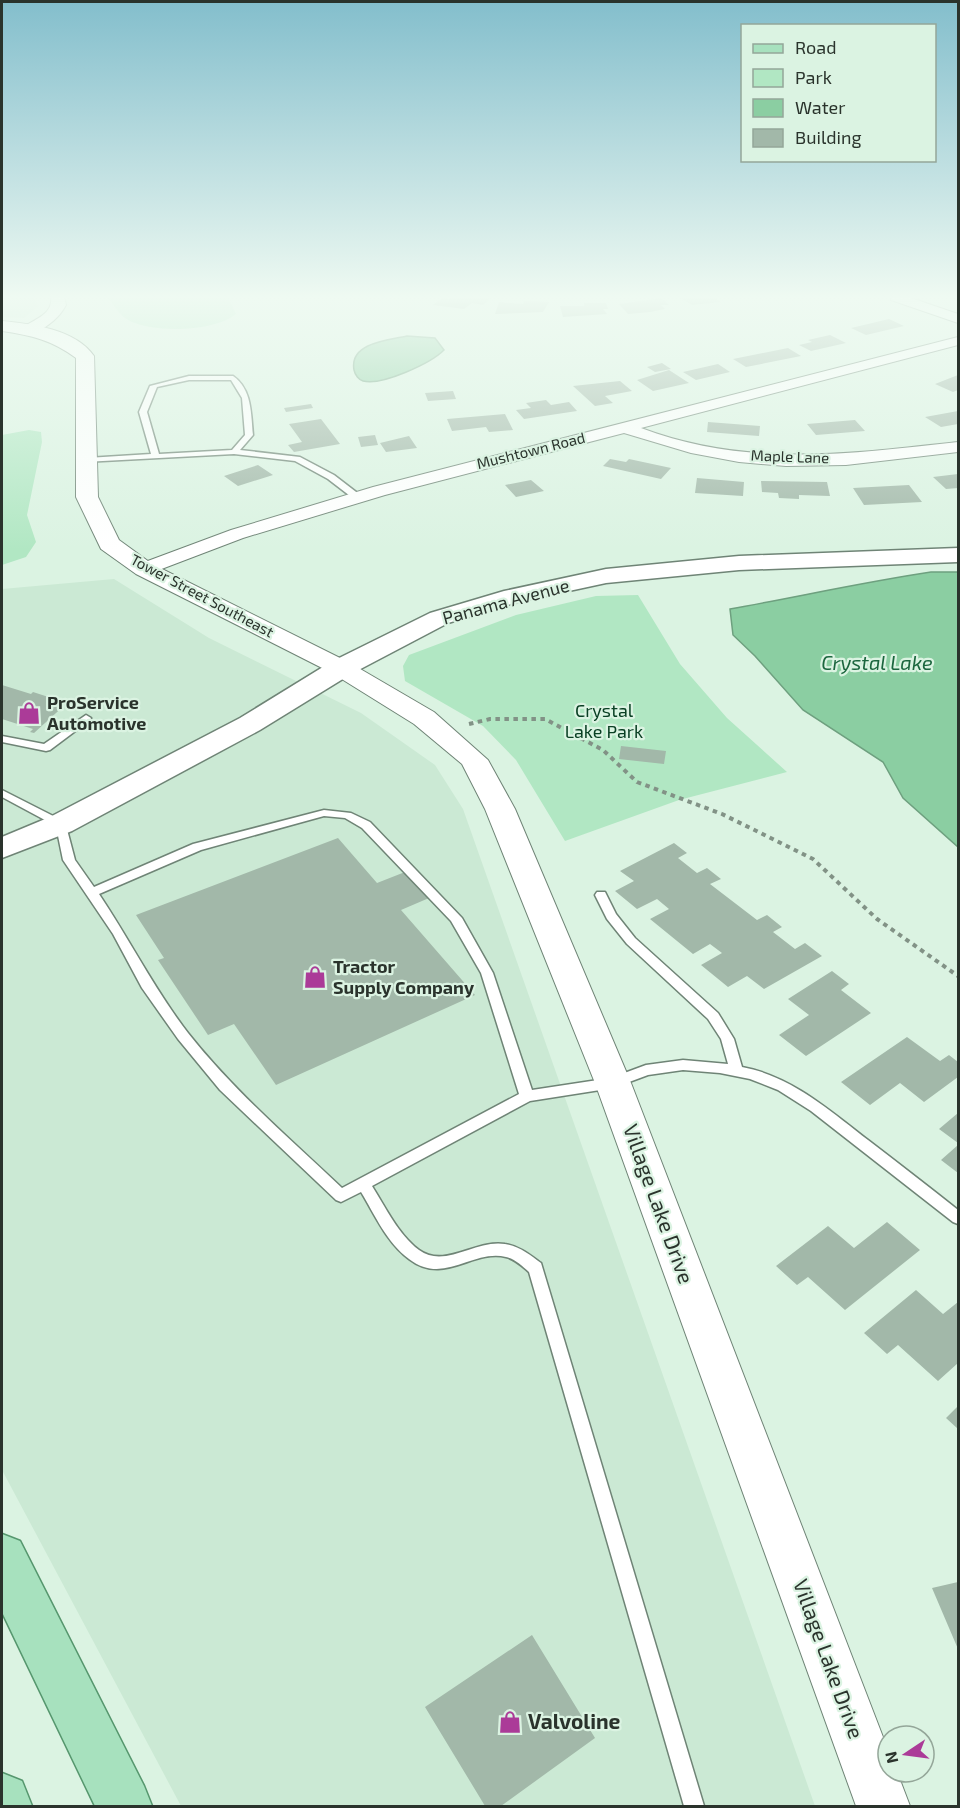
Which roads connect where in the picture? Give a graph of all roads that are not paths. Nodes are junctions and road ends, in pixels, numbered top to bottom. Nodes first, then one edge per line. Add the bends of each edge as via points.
1 (85, 381) edge
2 (174, 381) edge
3 (235, 381) edge
4 (801, 381) edge
5 (624, 427) junction
6 (958, 447) edge
7 (234, 452) junction
8 (155, 455) junction
9 (87, 460) junction
10 (357, 497) junction
11 (958, 555) edge
12 (144, 569) junction
13 (341, 668) junction
14 (86, 718) dead end
15 (2, 739) edge
16 (2, 793) edge
17 (61, 824) junction
18 (2, 848) edge
19 (91, 893) junction
20 (601, 895) dead end
21 (736, 1070) junction
22 (613, 1083) junction
23 (527, 1096) junction
24 (363, 1184) junction
25 (958, 1218) edge
26 (2, 1559) edge
27 (2, 1801) edge
28 (4, 1806) edge
29 (124, 1806) edge
30 (694, 1806) edge
31 (883, 1806) edge

1 - 9 street, Tower Street Southeast
2 - 8 lane via 154,386 143,412
3 - 7 lane via 246,398 249,435
4 - 5 street, Mushtown Road
5 - 6 street, Maple Lane via 668,442 767,460 809,461
5 - 10 street, Mushtown Road
7 - 8 lane
7 - 10 lane via 297,459
8 - 9 lane
9 - 12 street, Tower Street Southeast via 87,497 109,544
10 - 12 street, Mushtown Road via 237,534
11 - 13 main road, Panama Avenue via 739,563 606,576 513,596 440,618
12 - 13 street, Tower Street Southeast
13 - 17 main road, Panama Avenue via 250,724
13 - 22 street, Village Lake Drive via 424,718 474,760 500,809
14 - 15 lane via 46,748
16 - 17 lane
17 - 18 main road, Panama Avenue
17 - 19 lane via 69,860
19 - 23 lane via 197,847 324,813 347,815 366,825 456,918 487,973
19 - 24 lane via 147,985 225,1086 342,1196
20 - 21 lane via 611,916 631,941 713,1016 727,1039
21 - 22 lane via 683,1065 646,1070
21 - 25 lane via 783,1086 816,1107
22 - 23 lane
22 - 31 street, Village Lake Drive
23 - 24 lane
24 - 30 lane via 405,1247 423,1261 443,1263 490,1248 516,1253 536,1268
26 - 29 main road
27 - 28 main road

